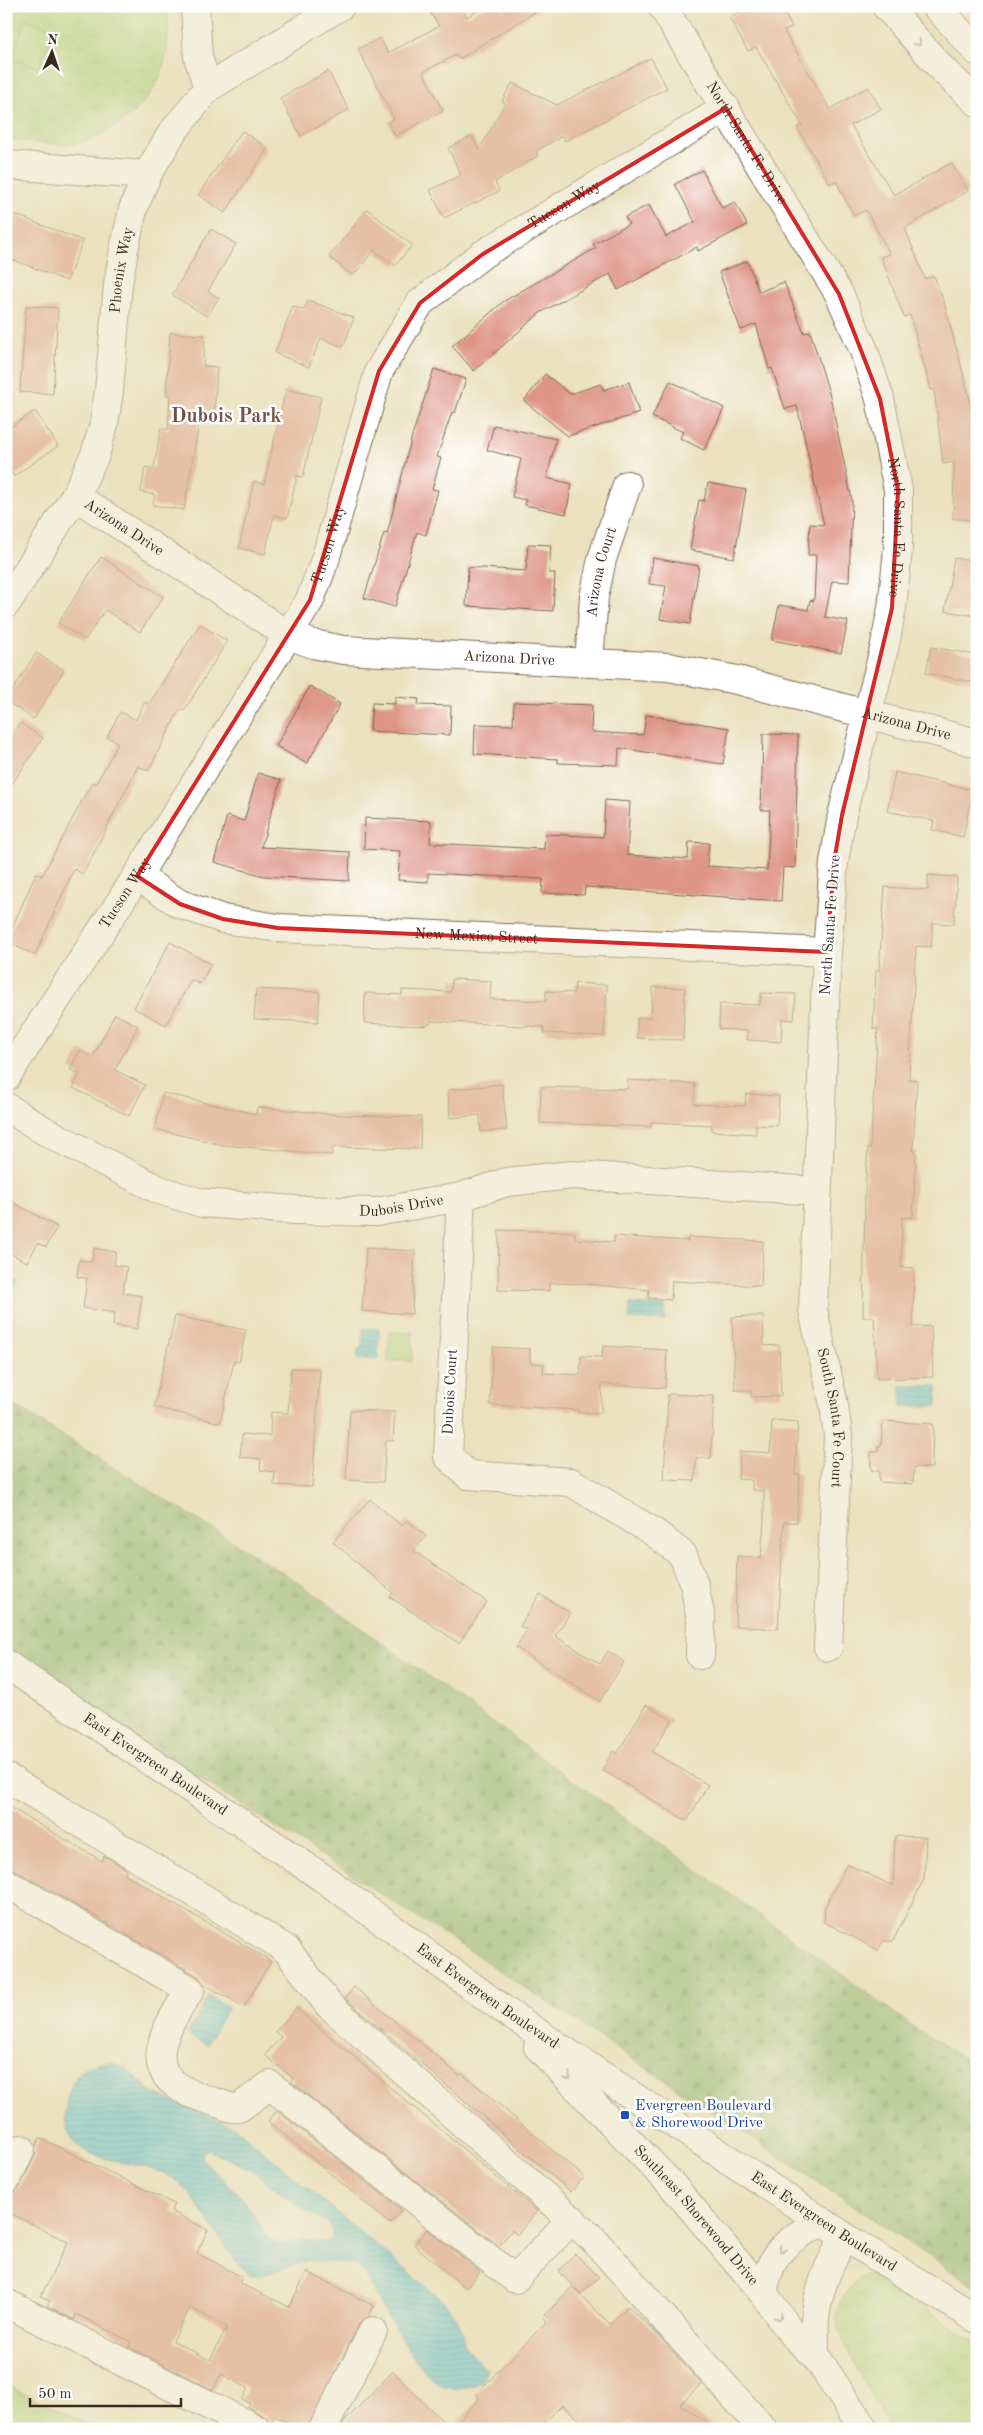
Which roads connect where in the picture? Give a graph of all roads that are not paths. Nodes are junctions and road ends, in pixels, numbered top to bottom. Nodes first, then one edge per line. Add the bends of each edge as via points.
1 (195, 6) edge
2 (340, 6) edge
3 (662, 6) edge
4 (886, 6) edge
5 (936, 6) edge
6 (977, 50) edge
7 (208, 88) junction
8 (977, 102) edge
9 (726, 108) junction
10 (6, 165) edge
11 (147, 176) junction
12 (627, 485) dead end
13 (76, 496) junction
14 (6, 604) edge
15 (288, 635) junction
16 (589, 661) junction
17 (868, 714) junction
18 (977, 743) edge
19 (137, 876) junction
20 (827, 952) junction
21 (6, 1077) edge
22 (6, 1106) edge
23 (817, 1191) junction
24 (461, 1197) junction
25 (828, 1647) dead end
26 (700, 1655) dead end
27 (6, 1664) edge
28 (6, 1777) edge
29 (6, 1883) edge
30 (511, 2015) junction
31 (21, 2149) dead end
32 (6, 2180) edge
33 (572, 2219) junction
34 (822, 2222) junction
35 (844, 2237) junction
36 (763, 2294) junction
37 (6, 2303) edge
38 (977, 2319) edge
39 (373, 2331) dead end
40 (815, 2354) junction
41 (256, 2429) edge
42 (323, 2429) edge
43 (763, 2429) edge
44 (864, 2429) edge

1 - 7 street via 198,57
2 - 7 street, Phoenix Way
3 - 9 street, North Santa Fe Drive
4 -> 8 street via 944,71
5 - 6 street
7 - 11 street, Phoenix Way via 172,133
9 - 15 street, Tucson Way via 482,254 420,303 379,371 325,560 310,600
9 - 17 street, North Santa Fe Drive via 838,294 863,348 880,399 898,490 898,549 890,616
10 - 11 street
11 - 13 street, Phoenix Way via 133,209 124,250 104,424
12 - 16 street, Arizona Court via 602,559 594,597
13 - 14 street, Phoenix Way
13 - 15 street, Arizona Drive
15 - 16 street, Arizona Drive via 343,650
15 - 19 street, Tucson Way
16 - 17 street, Arizona Drive via 668,666 701,672
17 - 18 street, Arizona Drive
17 - 20 street, North Santa Fe Drive via 842,815 834,862
19 - 20 street, New Mexico Street via 180,904 223,919 278,928
19 - 21 street, Tucson Way
20 - 23 street, North Santa Fe Drive
22 - 24 street, Dubois Drive via 45,1131 160,1190 202,1202 296,1210 376,1212
23 - 24 street, Dubois Drive via 572,1175 507,1182
23 - 25 street, South Santa Fe Court via 813,1310 838,1436
24 - 26 street, Dubois Court via 448,1456 468,1475 571,1482 655,1533 683,1555 694,1584 701,1619
27 - 30 street, East Evergreen Boulevard via 323,1878
28 - 33 street via 286,1949 329,2005
29 - 33 street via 190,1990 161,2045 163,2070 182,2090 240,2108 270,2085 515,2279
30 - 34 street, East Evergreen Boulevard
30 -> 36 street, Southeast Shorewood Drive via 546,2056 672,2185
31 - 32 street
33 - 43 street via 600,2246
34 - 35 street, East Evergreen Boulevard
34 -> 36 street via 783,2245 771,2266
35 - 38 street, East Evergreen Boulevard
35 - 40 street via 831,2260 821,2292 815,2318
36 -> 40 street, Southeast Shorewood Drive via 793,2336
37 - 41 street
39 - 42 street
40 - 44 street, Southeast Shorewood Drive

